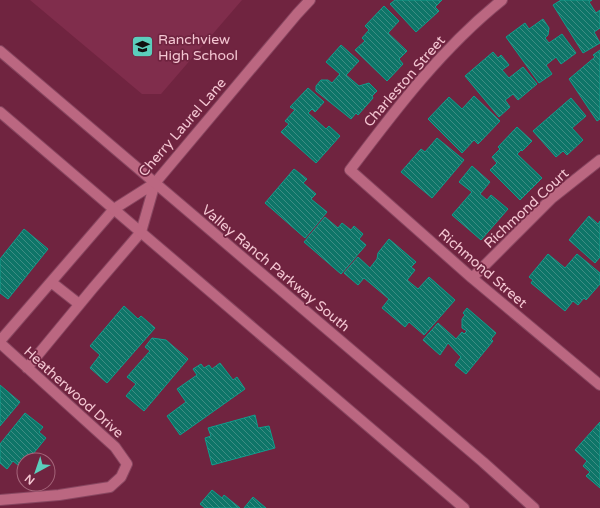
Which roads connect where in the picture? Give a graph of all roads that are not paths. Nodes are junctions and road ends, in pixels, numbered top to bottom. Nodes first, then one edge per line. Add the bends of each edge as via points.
1 (310, 0) edge
2 (502, 0) edge
3 (0, 51) edge
4 (0, 112) edge
5 (600, 160) edge
6 (350, 170) joint
7 (155, 184) junction
8 (114, 208) junction
9 (141, 232) junction
10 (472, 278) junction
11 (51, 282) junction
12 (79, 304) junction
13 (0, 342) edge
14 (27, 368) junction
15 (600, 385) edge
16 (0, 500) edge
17 (464, 508) edge
18 (534, 508) edge

1 - 7 street, Cherry Laurel Lane
2 - 6 street, Charleston Street via 434,64
3 - 7 street, Valley Ranch Parkway South
4 - 8 street
5 - 10 street, Richmond Court via 552,198
6 - 10 street, Richmond Street
7 - 8 street, Cherry Laurel Lane
7 - 9 street
7 - 18 street, Valley Ranch Parkway South
8 - 9 street
8 - 11 street, Cherry Laurel Lane
9 - 12 street
9 - 17 street
10 - 15 street, Richmond Street
11 - 12 street
11 - 13 street, Cherry Laurel Lane
12 - 14 street
13 - 14 street, Heatherwood Drive
14 - 16 street, Heatherwood Drive via 115,447 127,464 120,477 110,487

